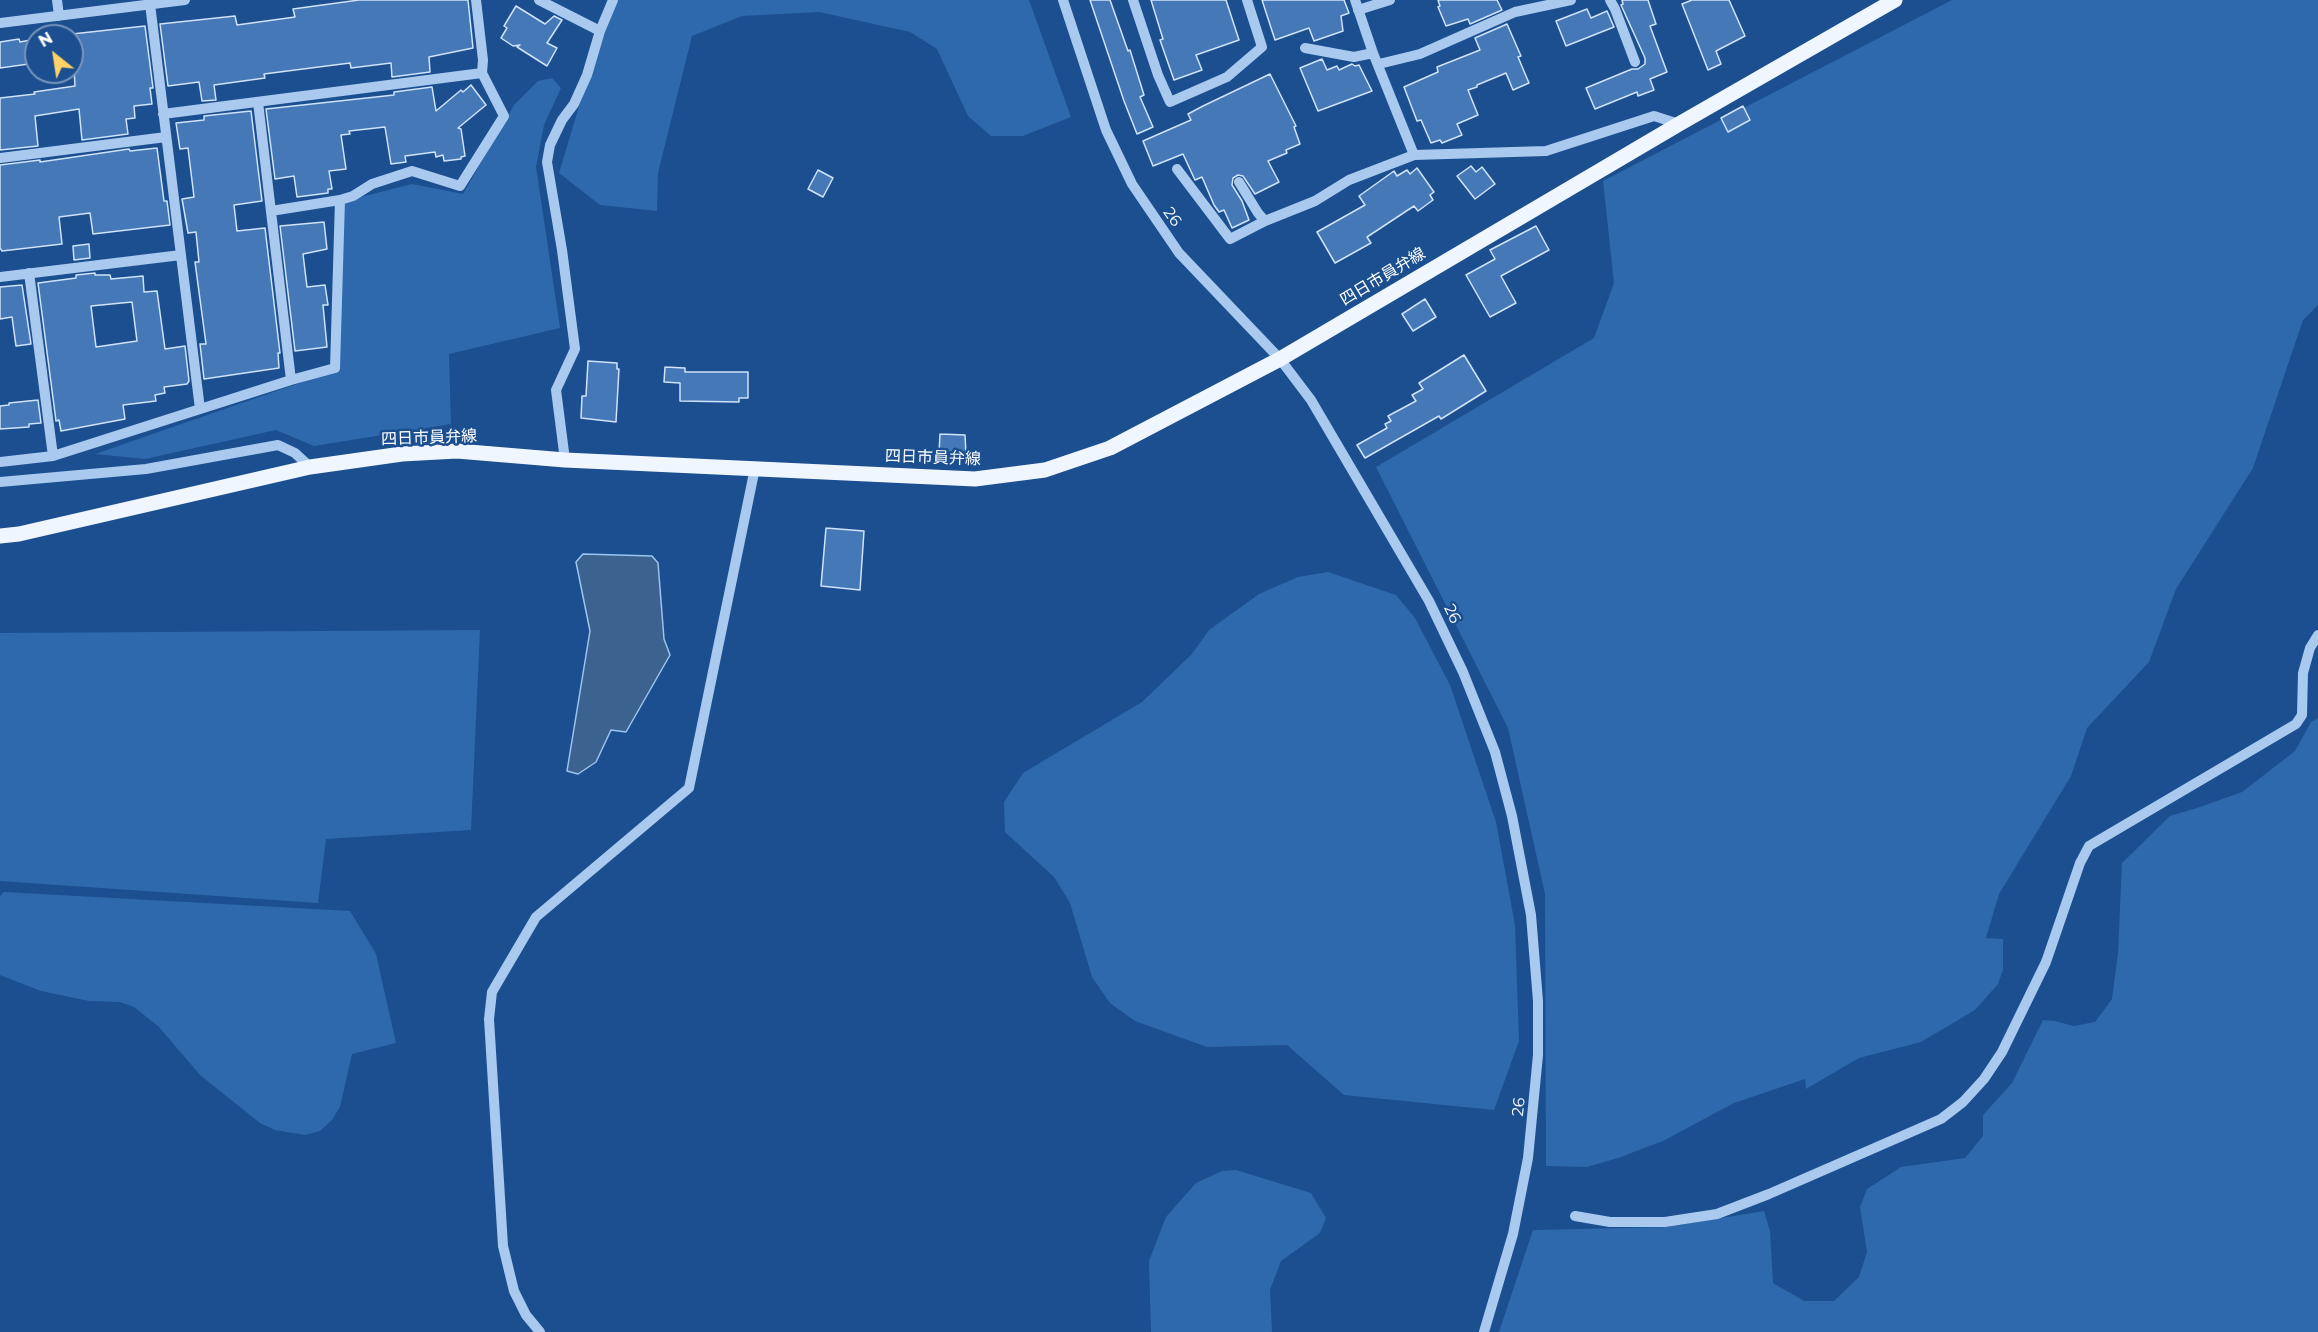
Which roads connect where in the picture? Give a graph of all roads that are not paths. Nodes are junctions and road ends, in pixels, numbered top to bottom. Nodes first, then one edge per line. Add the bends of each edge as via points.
1 (57, 0) edge
2 (184, 0) edge
3 (476, 0) edge
4 (539, 0) edge
5 (613, 0) edge
6 (1063, 0) edge
7 (1133, 0) edge
8 (1247, 0) edge
9 (1390, 0) edge
10 (1571, 0) edge
11 (1610, 0) edge
12 (1895, 0) edge
13 (150, 4) junction
14 (1356, 5) edge
15 (59, 16) junction
16 (0, 24) edge
17 (600, 31) junction
18 (1305, 48) dead end
19 (1373, 53) junction
20 (1635, 62) dead end
21 (1379, 64) junction
22 (482, 73) junction
23 (258, 102) junction
24 (163, 114) junction
25 (1679, 124) junction
26 (166, 137) junction
27 (1414, 155) junction
28 (0, 158) edge
29 (1177, 169) dead end
30 (1239, 182) dead end
31 (340, 200) junction
32 (271, 212) junction
33 (1265, 221) junction
34 (181, 255) junction
35 (29, 273) junction
36 (0, 277) edge
37 (1280, 359) junction
38 (291, 380) junction
39 (200, 409) junction
40 (53, 456) junction
41 (565, 460) junction
42 (0, 462) edge
43 (310, 467) junction
44 (755, 468) junction
45 (0, 482) edge
46 (0, 536) edge
47 (2318, 635) edge
48 (1575, 1216) dead end
49 (540, 1332) edge
50 (1484, 1332) edge

1 - 15 street
2 - 13 street
3 - 22 street
4 - 17 street
5 - 17 street
6 - 37 street, 26 via 1106,129 1132,184 1179,253
7 - 8 street via 1170,102 1227,77 1262,47
9 - 14 street
10 - 21 street via 1515,12 1419,54
11 - 20 street
12 - 25 main road, 四日市員弁線
13 - 15 street
13 - 24 street
14 - 19 street
15 - 16 street
17 - 41 street via 587,75 550,145 547,162 575,350 556,390
18 - 19 street via 1354,57
19 - 21 street
21 - 27 street
22 - 23 street
22 - 31 street via 504,116 460,186 412,171
23 - 24 street
23 - 32 street
24 - 26 street
25 - 27 street via 1654,116 1546,150
25 - 37 main road, 四日市員弁線
26 - 28 street
26 - 34 street
27 - 33 street via 1349,180 1315,201
29 - 33 street via 1230,239
30 - 33 street
31 - 32 street
31 - 38 street via 335,368
32 - 38 street
34 - 35 street
34 - 39 street
35 - 36 street
35 - 40 street
37 - 44 main road, 四日市員弁線 via 1110,448 1045,470 975,479
37 - 50 street, 26 via 1311,400 1429,601 1495,753 1512,816 1532,927 1538,1054 1524,1180 1513,1234
38 - 39 street
39 - 40 street
40 - 42 street
41 - 43 main road, 四日市員弁線 via 457,451
41 - 44 main road, 四日市員弁線
43 - 45 street via 295,453 278,445 146,469
43 - 46 main road, 四日市員弁線
44 - 49 street via 689,788 536,917 492,992 489,1019 503,1246 514,1291
47 - 48 street via 2303,673 2302,716 2296,724 2089,846 2046,962 2002,1052 1963,1102 1941,1119 1717,1215 1665,1222 1610,1222

